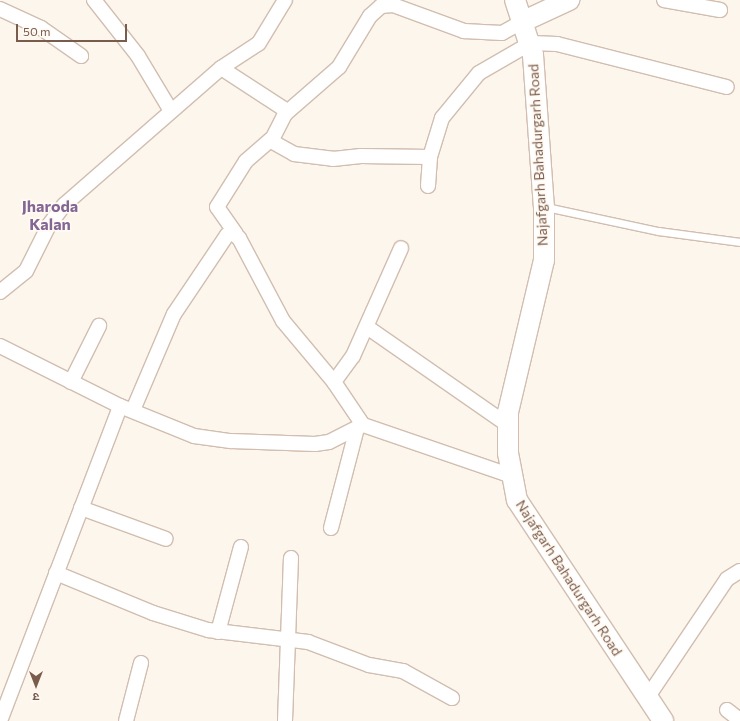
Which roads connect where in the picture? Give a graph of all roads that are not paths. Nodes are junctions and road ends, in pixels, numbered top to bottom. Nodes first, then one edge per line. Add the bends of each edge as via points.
1 (94, 0) edge
2 (285, 0) edge
3 (515, 0) edge
4 (569, 0) edge
5 (664, 0) edge
6 (0, 9) edge
7 (720, 10) dead end
8 (524, 21) junction
9 (531, 43) junction
10 (81, 56) dead end
11 (221, 68) junction
12 (727, 86) dead end
13 (171, 111) junction
14 (286, 114) junction
15 (271, 138) junction
16 (430, 157) junction
17 (428, 186) dead end
18 (544, 207) junction
19 (236, 234) junction
20 (740, 242) edge
21 (401, 248) dead end
22 (0, 292) edge
23 (99, 326) dead end
24 (367, 327) junction
25 (0, 346) edge
26 (71, 382) junction
27 (334, 382) junction
28 (126, 408) junction
29 (508, 425) junction
30 (360, 427) junction
31 (512, 476) junction
32 (81, 508) junction
33 (331, 528) dead end
34 (166, 539) dead end
35 (241, 548) dead end
36 (291, 558) dead end
37 (740, 571) edge
38 (56, 573) junction
39 (218, 632) junction
40 (288, 638) junction
41 (141, 663) dead end
42 (452, 698) dead end
43 (647, 698) junction
44 (727, 710) dead end
45 (740, 720) edge
46 (0, 721) edge
47 (126, 721) edge
48 (285, 721) edge
49 (662, 721) edge

1 - 13 street via 138,56
2 - 11 street via 265,37 246,55
3 - 8 main road, Najafgarh Bahadurgarh Road
4 - 8 main road
5 - 7 street
6 - 10 street via 41,28
8 - 9 main road, Najafgarh Bahadurgarh Road
8 - 14 street via 502,32 464,31 393,5 381,6 370,16 338,67
9 - 12 street via 557,44
9 - 16 street via 479,73 438,124
9 - 18 main road, Najafgarh Bahadurgarh Road
11 - 13 street
11 - 14 street via 284,109
13 - 22 street via 64,205 49,225 26,271
14 - 15 street
15 - 16 street via 271,142 294,154 310,157
15 - 19 street via 246,161 217,207
16 - 17 street
18 - 20 lane via 681,235
18 - 29 main road, Najafgarh Bahadurgarh Road via 544,260 508,412
19 - 27 street via 283,321
19 - 28 street via 227,235 174,314
21 - 24 street
23 - 26 street
24 - 27 street via 353,356
24 - 29 street
25 - 26 street
26 - 28 street
27 - 30 street
28 - 30 street via 194,436 231,441 315,444 329,442
28 - 32 street
29 - 31 main road, Najafgarh Bahadurgarh Road via 508,453
30 - 31 street
30 - 33 street
31 - 43 main road, Najafgarh Bahadurgarh Road via 517,500
32 - 34 street
32 - 38 street
35 - 39 street
36 - 40 street
37 - 43 street via 727,578
38 - 39 street via 153,613
38 - 46 street
39 - 40 street
40 - 42 street via 325,647 369,665 403,671
40 - 48 street
41 - 47 street
43 - 49 main road, Najafgarh Bahadurgarh Road
44 - 45 street

